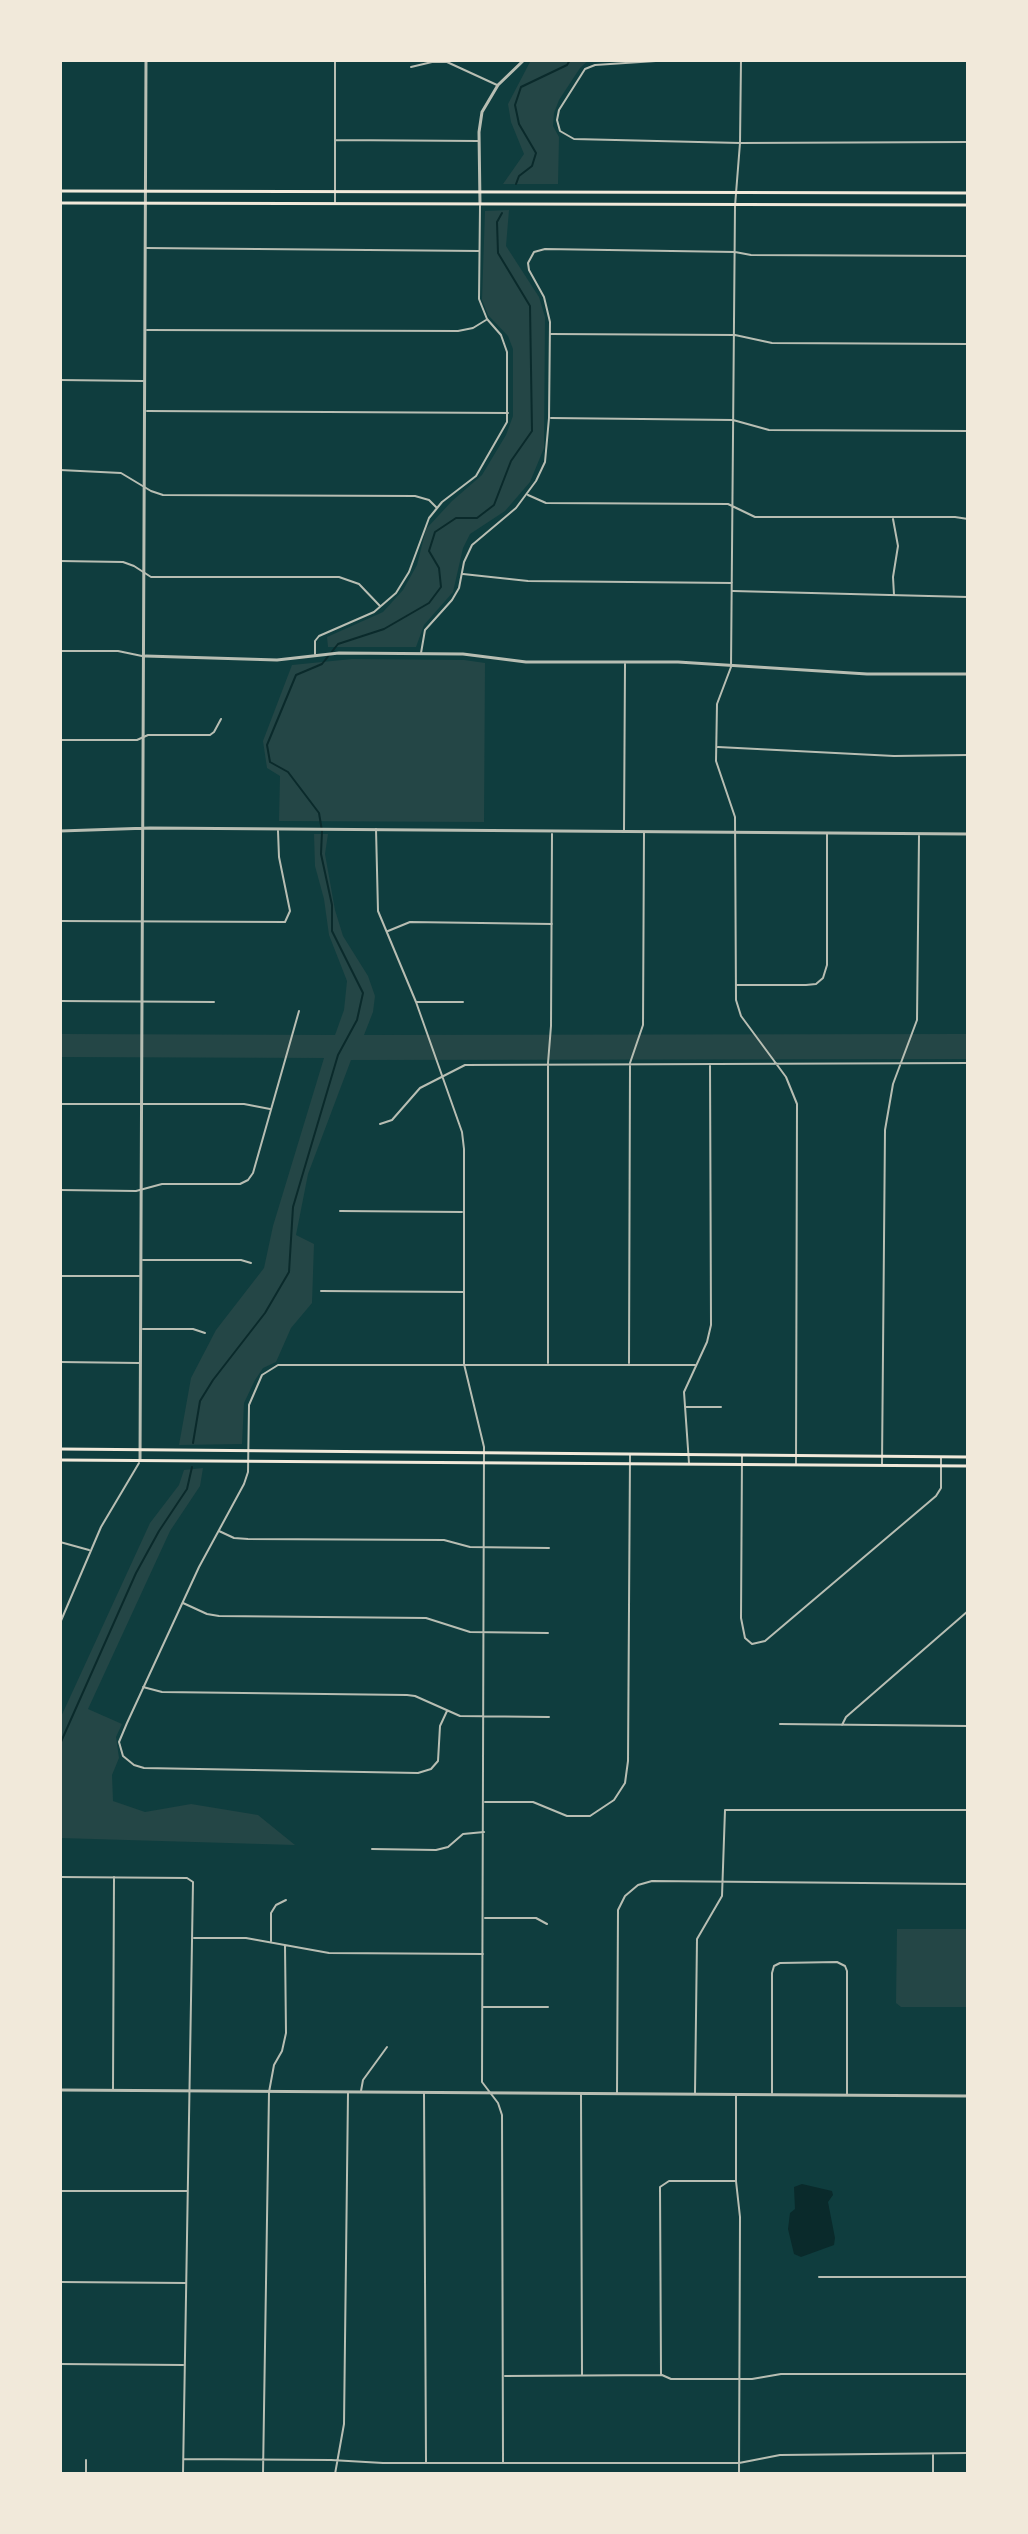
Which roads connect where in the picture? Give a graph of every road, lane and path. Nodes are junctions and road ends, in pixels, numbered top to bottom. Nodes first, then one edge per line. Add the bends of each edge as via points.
1 (146, 60) edge
2 (335, 60) edge
3 (524, 60) edge
4 (671, 60) edge
5 (741, 60) edge
6 (411, 67) dead end
7 (498, 85) junction
8 (335, 140) junction
9 (479, 141) junction
10 (968, 142) edge
11 (740, 143) junction
12 (60, 191) edge
13 (145, 191) junction
14 (335, 191) junction
15 (480, 191) junction
16 (566, 192) junction
17 (660, 193) junction
18 (735, 193) junction
19 (968, 193) edge
20 (60, 203) edge
21 (145, 203) junction
22 (335, 203) junction
23 (480, 204) junction
24 (566, 204) junction
25 (660, 205) junction
26 (968, 205) edge
27 (735, 206) junction
28 (145, 248) junction
29 (479, 251) junction
30 (735, 252) junction
31 (968, 256) edge
32 (487, 319) junction
33 (146, 330) junction
34 (550, 334) junction
35 (735, 335) junction
36 (968, 344) edge
37 (60, 380) edge
38 (146, 381) junction
39 (146, 411) junction
40 (508, 413) junction
41 (549, 418) junction
42 (733, 420) junction
43 (968, 431) edge
44 (60, 470) edge
45 (145, 487) junction
46 (527, 494) junction
47 (732, 506) junction
48 (437, 508) junction
49 (892, 517) junction
50 (968, 519) edge
51 (60, 561) edge
52 (145, 572) junction
53 (462, 574) junction
54 (732, 583) junction
55 (732, 591) junction
56 (894, 597) junction
57 (968, 597) edge
58 (381, 608) junction
59 (60, 651) edge
60 (421, 654) junction
61 (317, 655) junction
62 (145, 656) junction
63 (625, 662) junction
64 (731, 667) junction
65 (968, 674) edge
66 (221, 719) dead end
67 (144, 737) junction
68 (60, 740) edge
69 (717, 747) junction
70 (968, 755) edge
71 (143, 828) junction
72 (278, 829) junction
73 (376, 829) junction
74 (60, 831) edge
75 (552, 831) junction
76 (624, 831) junction
77 (644, 831) junction
78 (735, 832) junction
79 (827, 833) junction
80 (919, 834) junction
81 (968, 834) edge
82 (60, 921) edge
83 (144, 922) junction
84 (552, 924) junction
85 (387, 931) junction
86 (735, 985) junction
87 (60, 1001) edge
88 (144, 1001) junction
89 (214, 1002) dead end
90 (416, 1002) junction
91 (463, 1002) dead end
92 (299, 1011) dead end
93 (548, 1063) junction
94 (630, 1063) junction
95 (710, 1063) junction
96 (777, 1063) junction
97 (901, 1063) junction
98 (968, 1063) edge
99 (442, 1075) junction
100 (60, 1104) edge
101 (143, 1104) junction
102 (271, 1109) junction
103 (380, 1124) dead end
104 (60, 1190) edge
105 (143, 1190) junction
106 (340, 1211) dead end
107 (464, 1212) junction
108 (142, 1260) junction
109 (251, 1263) dead end
110 (60, 1276) edge
111 (142, 1276) junction
112 (321, 1291) dead end
113 (464, 1292) junction
114 (142, 1329) junction
115 (205, 1333) dead end
116 (60, 1362) edge
117 (142, 1363) junction
118 (464, 1364) junction
119 (548, 1364) junction
120 (629, 1364) junction
121 (695, 1365) junction
122 (685, 1407) junction
123 (721, 1407) dead end
124 (60, 1449) edge
125 (141, 1449) junction
126 (248, 1450) junction
127 (485, 1452) junction
128 (630, 1453) junction
129 (688, 1453) junction
130 (742, 1454) junction
131 (796, 1455) junction
132 (882, 1456) junction
133 (941, 1457) junction
134 (968, 1457) edge
135 (60, 1460) edge
136 (140, 1460) junction
137 (248, 1461) junction
138 (485, 1463) junction
139 (630, 1464) junction
140 (689, 1464) junction
141 (743, 1464) junction
142 (796, 1465) junction
143 (882, 1465) junction
144 (968, 1466) edge
145 (942, 1467) junction
146 (218, 1530) junction
147 (60, 1542) edge
148 (485, 1548) junction
149 (549, 1548) dead end
150 (90, 1550) junction
151 (182, 1603) junction
152 (968, 1611) edge
153 (60, 1623) edge
154 (484, 1632) junction
155 (548, 1633) dead end
156 (143, 1687) junction
157 (447, 1711) junction
158 (484, 1717) junction
159 (549, 1717) dead end
160 (780, 1724) dead end
161 (841, 1726) junction
162 (968, 1726) edge
163 (484, 1802) junction
164 (968, 1810) edge
165 (484, 1832) junction
166 (372, 1849) dead end
167 (60, 1877) edge
168 (114, 1877) junction
169 (722, 1883) junction
170 (968, 1884) edge
171 (286, 1900) dead end
172 (484, 1918) junction
173 (547, 1924) dead end
174 (193, 1938) junction
175 (271, 1942) junction
176 (285, 1946) junction
177 (483, 1954) junction
178 (482, 2007) junction
179 (548, 2007) dead end
180 (387, 2047) dead end
181 (60, 2090) edge
182 (113, 2091) junction
183 (190, 2091) junction
184 (269, 2092) junction
185 (348, 2093) junction
186 (360, 2093) junction
187 (424, 2093) junction
188 (490, 2093) junction
189 (581, 2094) junction
190 (617, 2094) junction
191 (695, 2094) junction
192 (736, 2094) junction
193 (772, 2094) junction
194 (847, 2095) junction
195 (968, 2096) edge
196 (736, 2181) junction
197 (60, 2191) edge
198 (188, 2191) junction
199 (819, 2277) dead end
200 (968, 2277) edge
201 (60, 2282) edge
202 (186, 2283) junction
203 (60, 2364) edge
204 (185, 2365) junction
205 (968, 2374) edge
206 (582, 2375) junction
207 (662, 2375) junction
208 (504, 2376) junction
209 (740, 2379) junction
210 (968, 2453) edge
211 (933, 2454) junction
212 (184, 2459) junction
213 (86, 2460) dead end
214 (263, 2460) junction
215 (338, 2461) junction
216 (426, 2463) junction
217 (503, 2463) junction
218 (739, 2463) junction
219 (86, 2474) edge
220 (183, 2474) edge
221 (263, 2474) edge
222 (335, 2474) edge
223 (739, 2474) edge
224 (933, 2474) edge

1 - 13 street
2 - 8 street
3 - 7 street
4 - 11 street via 595,65 581,74 559,110 557,125 568,138
5 - 11 street
6 - 7 street via 447,62
7 - 9 street via 484,106
8 - 9 street
8 - 14 street
9 - 15 street
10 - 11 street
11 - 18 street
12 - 13 main road
13 - 14 main road
13 - 21 street
14 - 15 main road
14 - 22 street
15 - 16 main road
15 - 23 street
16 - 17 main road
16 - 24 main road
17 - 18 main road
17 - 25 main road
18 - 19 main road
18 - 27 street
20 - 21 main road
21 - 22 main road
21 - 28 street
22 - 23 main road
23 - 24 main road
23 - 29 street
24 - 25 main road
25 - 27 main road
26 - 27 main road
27 - 30 street
28 - 29 street
28 - 33 street
29 - 32 street via 479,299
30 - 31 street
30 - 34 street via 538,250 530,257 529,270 544,297
30 - 35 street
32 - 33 street via 458,331
32 - 40 street via 507,352
33 - 38 street
34 - 35 street
34 - 41 street
35 - 36 street via 772,343
35 - 42 street
37 - 38 street
38 - 39 street
39 - 40 street
39 - 45 street
40 - 48 street via 483,468
41 - 42 street
41 - 46 street via 545,462
42 - 43 street via 761,430
42 - 47 street
44 - 45 street via 121,473
45 - 48 street via 163,495 415,496
45 - 52 street
46 - 47 street via 546,503
46 - 53 street via 472,545
47 - 49 street via 755,517
47 - 54 street
48 - 58 street via 421,534 409,572
49 - 50 street
49 - 56 street via 898,546
51 - 52 street via 123,562
52 - 58 street via 151,577 345,578 363,587
52 - 62 street
53 - 54 street via 528,581
53 - 60 street via 452,600 425,630
54 - 55 street
55 - 56 street
55 - 64 street
56 - 57 street
58 - 61 street via 319,636
59 - 62 street
60 - 61 street
60 - 63 street
61 - 62 street via 277,660
62 - 67 street
63 - 64 street
63 - 76 street
64 - 65 street
64 - 69 street via 717,704
66 - 67 street via 210,735
67 - 68 street
67 - 71 street
69 - 70 street
69 - 78 street via 717,768 733,805
71 - 72 street
71 - 74 street
71 - 83 street
72 - 73 street
72 - 83 street via 290,911 285,922
73 - 75 street
73 - 85 street via 376,903
75 - 76 street
75 - 84 street
76 - 77 street
77 - 78 street
77 - 94 street via 643,1025
78 - 79 street
78 - 86 street
79 - 80 street
79 - 86 street via 823,978 806,985
80 - 81 street
80 - 97 street via 917,1020
82 - 83 street
83 - 88 street
84 - 85 street via 410,922
84 - 93 street
85 - 90 street
86 - 96 street via 741,1016
87 - 88 street
88 - 89 street
88 - 101 street
90 - 91 street
90 - 99 street
92 - 102 street
93 - 94 street
93 - 99 street via 465,1065
93 - 119 street
94 - 95 street
94 - 120 street
95 - 96 street
95 - 121 street via 711,1325
96 - 97 street
96 - 131 street via 793,1090 798,1118
97 - 98 street
97 - 132 street via 889,1096 885,1130
99 - 103 street via 420,1088 392,1120
99 - 107 street via 462,1132
100 - 101 street
101 - 102 street
101 - 105 street
102 - 105 street via 253,1173 245,1182 175,1183
104 - 105 street
105 - 108 street
106 - 107 street
107 - 113 street
108 - 109 street
108 - 111 street
110 - 111 street
111 - 114 street
112 - 113 street
113 - 118 street
114 - 115 street
114 - 117 street
116 - 117 street
117 - 125 street
118 - 119 street
118 - 126 street via 273,1366 262,1375 250,1401
118 - 127 street
119 - 120 street
120 - 121 street
121 - 122 street via 686,1384
122 - 123 street
122 - 129 street
124 - 125 main road
125 - 126 main road
125 - 136 street
126 - 127 main road
126 - 137 street
127 - 128 main road
127 - 138 street
128 - 129 main road
128 - 139 street
129 - 130 main road
129 - 140 street
130 - 131 main road
130 - 141 street
131 - 132 main road
131 - 142 street
132 - 133 main road
132 - 143 street
133 - 134 main road
133 - 145 street
135 - 136 main road
136 - 137 main road
136 - 150 street
137 - 138 main road
137 - 146 street via 244,1484
138 - 139 main road
138 - 148 street
139 - 140 main road
139 - 163 street via 625,1783 614,1800 590,1816 567,1816 533,1802
140 - 141 main road
141 - 142 main road
141 - 145 street via 741,1618 745,1638 752,1644 765,1641 936,1496
142 - 143 main road
143 - 145 main road
144 - 145 main road
146 - 148 street via 248,1539 444,1540
146 - 151 street
147 - 150 street
148 - 149 street
148 - 154 street
150 - 153 street
151 - 154 street via 219,1616 426,1618
151 - 156 street
152 - 161 street
154 - 155 street
154 - 158 street
156 - 157 street via 162,1692 407,1695
156 - 157 street via 119,1742 127,1761 144,1768 425,1772 438,1761 440,1726
157 - 158 street
158 - 159 street
158 - 163 street
160 - 161 street
161 - 162 street
163 - 165 street
164 - 169 street via 725,1810
165 - 166 street via 463,1834 436,1850
165 - 172 street
167 - 168 street
168 - 174 street via 193,1882
168 - 182 street
169 - 170 street
169 - 190 street via 652,1881 638,1885 619,1904
169 - 191 street via 719,1905 697,1939
171 - 175 street via 271,1913
172 - 173 street via 536,1918
172 - 177 street
174 - 175 street
174 - 183 street
175 - 176 street
176 - 177 street via 329,1953
176 - 184 street via 286,2033
177 - 178 street
178 - 179 street
178 - 188 street via 482,2082
180 - 186 street
181 - 182 street
182 - 183 street
183 - 184 street
183 - 198 street
184 - 185 street
184 - 214 street
185 - 186 street
185 - 215 street via 344,2424
186 - 187 street
187 - 188 street
187 - 216 street
188 - 189 street
188 - 208 street via 502,2115
189 - 190 street
189 - 206 street
190 - 191 street
191 - 192 street
192 - 193 street
192 - 196 street
193 - 194 street
193 - 194 street via 774,1966 837,1962 847,1971
194 - 195 street
196 - 207 street via 669,2181 660,2187
196 - 209 street
197 - 198 street
198 - 202 street
199 - 200 street
201 - 202 street
202 - 204 street
203 - 204 street
204 - 212 street
205 - 209 street via 781,2374
206 - 207 street
206 - 208 street
207 - 209 street
208 - 217 street
209 - 218 street
210 - 211 street
211 - 218 street via 780,2455
211 - 224 street
212 - 214 street
212 - 220 street
213 - 219 street
214 - 215 street
214 - 221 street
215 - 216 street
215 - 222 street
216 - 217 street
217 - 218 street
218 - 223 street

